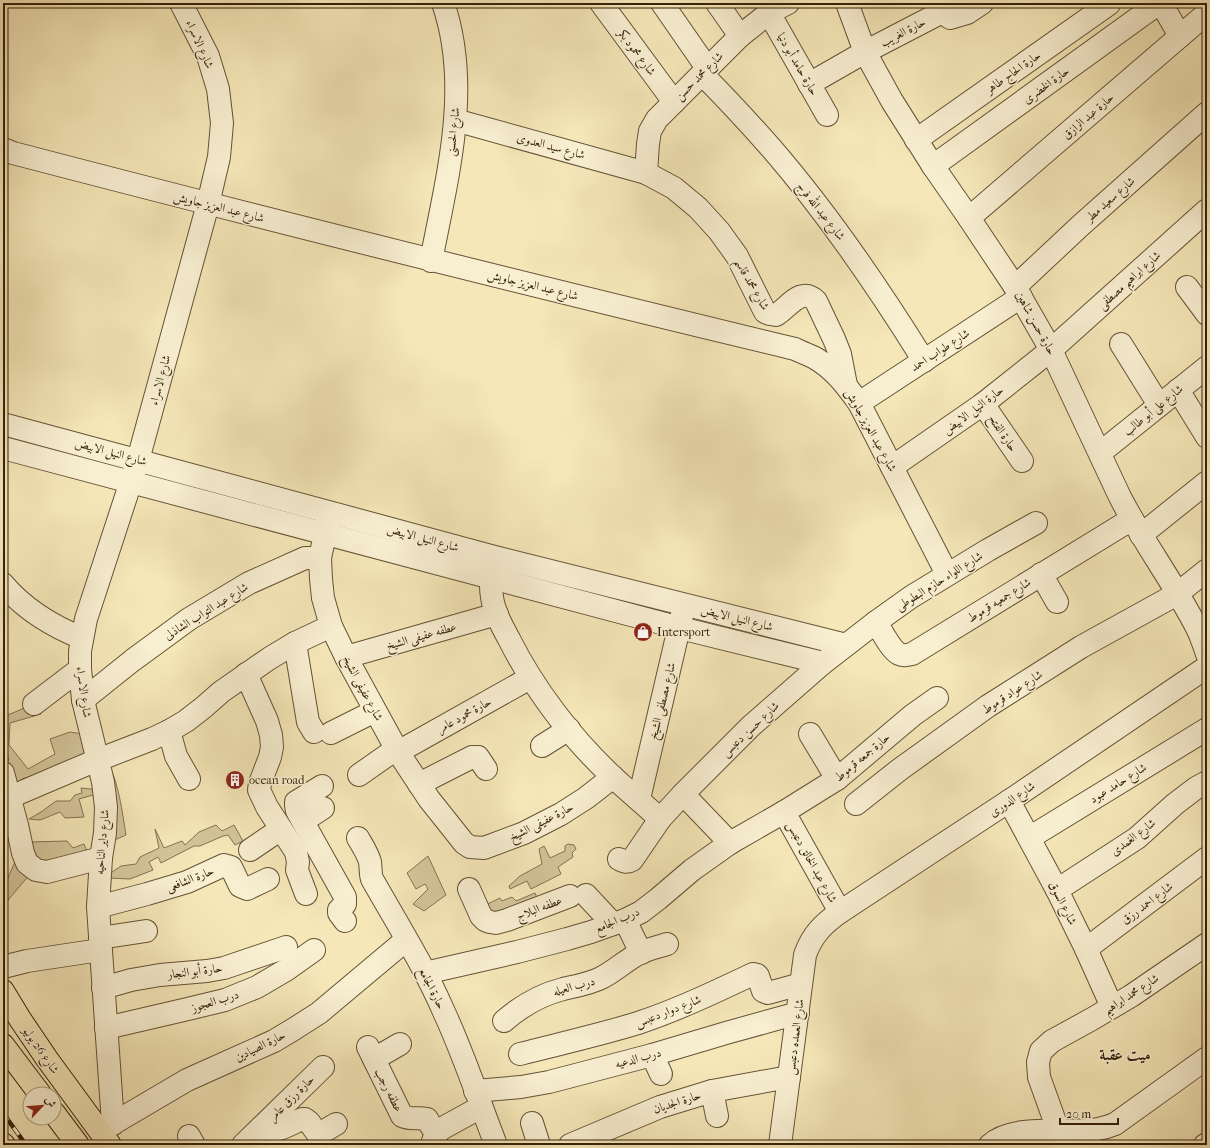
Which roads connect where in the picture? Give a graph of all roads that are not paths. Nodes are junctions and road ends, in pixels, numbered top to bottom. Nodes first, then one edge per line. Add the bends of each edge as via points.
1 (181, 3) edge
2 (444, 3) edge
3 (600, 3) edge
4 (662, 3) edge
5 (717, 3) edge
6 (788, 3) edge
7 (847, 3) edge
8 (982, 3) edge
9 (1160, 3) edge
10 (1109, 4) dead end
11 (940, 8) edge
12 (1207, 13) edge
13 (769, 14) junction
14 (740, 36) junction
15 (1180, 36) junction
16 (865, 52) junction
17 (705, 71) junction
18 (809, 84) junction
19 (674, 102) junction
20 (1207, 113) edge
21 (827, 115) dead end
22 (455, 120) junction
23 (916, 140) junction
24 (3, 149) edge
25 (933, 166) junction
26 (646, 173) junction
27 (208, 204) junction
28 (1207, 210) edge
29 (970, 218) junction
30 (431, 260) junction
31 (1187, 287) dead end
32 (1018, 292) junction
33 (1207, 314) edge
34 (1121, 344) dead end
35 (1051, 350) junction
36 (924, 361) junction
37 (1207, 367) edge
38 (846, 385) junction
39 (1178, 390) junction
40 (858, 403) junction
41 (983, 404) junction
42 (1159, 405) junction
43 (3, 424) edge
44 (1207, 437) edge
45 (3, 448) edge
46 (1100, 453) junction
47 (138, 460) junction
48 (1022, 461) dead end
49 (892, 467) junction
50 (131, 482) junction
51 (1207, 482) edge
52 (327, 523) junction
53 (1036, 523) dead end
54 (1136, 527) junction
55 (320, 558) junction
56 (493, 567) junction
57 (1207, 570) edge
58 (947, 574) junction
59 (1041, 574) junction
60 (1177, 594) junction
61 (6, 595) edge
62 (1056, 602) dead end
63 (684, 604) junction
64 (497, 614) junction
65 (876, 622) junction
66 (331, 626) junction
67 (680, 628) junction
68 (82, 638) junction
69 (295, 643) junction
70 (846, 645) junction
71 (1207, 654) edge
72 (346, 657) junction
73 (823, 663) junction
74 (1207, 667) edge
75 (80, 669) junction
76 (246, 674) junction
77 (530, 678) junction
78 (937, 698) dead end
79 (83, 700) junction
80 (34, 704) dead end
81 (375, 711) junction
82 (569, 729) junction
83 (1207, 729) edge
84 (168, 731) junction
85 (810, 734) dead end
86 (542, 746) dead end
87 (397, 750) junction
88 (98, 760) junction
89 (486, 768) dead end
90 (3, 773) edge
91 (359, 775) dead end
92 (613, 777) junction
93 (188, 779) dead end
94 (837, 779) junction
95 (1207, 782) edge
96 (419, 784) junction
97 (322, 786) dead end
98 (683, 794) junction
99 (6, 795) edge
100 (638, 798) junction
101 (1009, 802) junction
102 (856, 804) dead end
103 (323, 808) dead end
104 (784, 812) junction
105 (660, 819) junction
106 (303, 821) junction
107 (281, 829) junction
108 (358, 838) dead end
109 (1029, 838) junction
110 (730, 843) junction
111 (464, 844) joint
112 (250, 850) dead end
113 (319, 850) junction
114 (101, 858) junction
115 (1207, 858) edge
116 (619, 859) dead end
117 (298, 862) junction
118 (268, 879) dead end
119 (372, 879) junction
120 (468, 888) dead end
121 (1058, 890) junction
122 (306, 894) dead end
123 (345, 897) junction
124 (98, 907) junction
125 (840, 912) junction
126 (507, 920) junction
127 (345, 921) dead end
128 (619, 922) junction
129 (146, 931) dead end
130 (817, 932) joint
131 (406, 940) junction
132 (100, 944) junction
133 (667, 944) dead end
134 (1207, 944) edge
135 (286, 947) dead end
136 (1086, 949) junction
137 (314, 950) dead end
138 (517, 952) junction
139 (641, 953) junction
140 (3, 967) edge
141 (425, 973) junction
142 (801, 984) junction
143 (103, 988) junction
144 (3, 991) edge
145 (1112, 1007) junction
146 (798, 1013) junction
147 (504, 1021) dead end
148 (106, 1028) junction
149 (400, 1044) dead end
150 (3, 1045) edge
151 (520, 1054) dead end
152 (652, 1055) junction
153 (1207, 1058) edge
154 (323, 1067) dead end
155 (602, 1068) junction
156 (661, 1074) dead end
157 (789, 1077) junction
158 (34, 1086) edge
159 (712, 1091) junction
160 (564, 1092) dead end
161 (478, 1099) junction
162 (717, 1116) dead end
163 (62, 1123) edge
164 (532, 1123) dead end
165 (336, 1124) dead end
166 (260, 1129) junction
167 (108, 1134) edge
168 (1102, 1137) edge
169 (1059, 1138) edge
170 (434, 1140) edge
171 (575, 1144) edge
172 (78, 1145) edge
173 (243, 1145) edge
174 (496, 1145) edge
175 (539, 1145) edge
176 (780, 1145) edge
177 (990, 1145) edge

1 - 27 street, شارع الاسراء via 208,56 218,89 222,123 219,157
2 - 22 street, شارع الحسنى via 454,52 457,93
3 - 19 street, شارع محمود بكر
4 - 17 street, شارع عبد الله فرج
5 - 14 street
6 - 13 street, شارع محمد حسن
7 - 16 street, حارة حسن شاهين
8 - 11 street, حارة الغريب via 966,13 950,18
9 - 15 street
9 - 25 street, حارة الخضرى
10 - 23 street, حارة الحاج طاهر
11 - 16 street, حارة الغريب
12 - 15 street, حارة عبد الرازق
13 - 14 street, شارع محمد حسن
13 - 18 street, حارة حامد أبو دنيا
14 - 17 street, شارع محمد حسن
15 - 29 street, حارة عبد الرازق
16 - 18 street, حارة الغريب
16 - 23 street, حارة حسن شاهين
17 - 19 street, شارع محمد حسن
17 - 36 street, شارع عبد الله فرج via 814,202 868,273
18 - 21 street, حارة حامد أبو دنيا
19 - 26 street, شارع محمد حسن via 650,130
20 - 32 street, شارع سعيد مطر via 1080,226
22 - 26 street, شارع سيد العدوى
22 - 30 street, شارع الحسنى via 453,148
23 - 25 street, حارة حسن شاهين
24 - 27 street, شارع عبد العزيز جاويش
25 - 29 street, حارة حسن شاهين
26 - 38 street, شارع محمد قاسم via 674,188 698,208 719,231 736,256 765,312 776,315 800,296 812,296 840,354
27 - 30 street, شارع عبد العزيز جاويش
27 - 47 street, شارع الاسراء
28 - 35 street, شارع ابراهيم مصطفى
29 - 32 street, حارة حسن شاهين
30 - 38 street, شارع عبد العزيز جاويش via 795,349 832,370
31 - 33 street
32 - 35 street, حارة حسن شاهين
32 - 36 street, شارع طواب احمد
34 - 42 street
35 - 41 street, حارة النيل الابيض
35 - 46 street, حارة حسن شاهين
36 - 40 street, شارع طواب احمد
37 - 39 street, شارع على أبو طالب
38 - 40 street, شارع عبد العزيز جاويش
39 - 42 street, شارع على أبو طالب
39 - 44 street
40 - 49 street, شارع عبد العزيز جاويش
41 - 48 street, حارة الفتح
41 - 49 street, حارة النيل الابيض
42 - 46 street, شارع على أبو طالب
43 - 47 street, شارع النيل الابيض
45 - 50 street, شارع النيل الابيض
46 - 54 street, حارة حسن شاهين
47 - 50 street, شارع الاسراء
47 - 52 street, شارع النيل الابيض
49 - 58 street, شارع عبد العزيز جاويش
50 - 52 street, شارع النيل الابيض
50 - 68 street, شارع الاسراء
51 - 54 street, شارع جمعيه قرموط
52 - 55 street, شارع عفيفى الشيخ
52 - 56 street, شارع النيل الابيض
53 - 58 street, شارع اللواء حازم البطوطى
54 - 59 street, شارع جمعيه قرموط
54 - 60 street, حارة حسن شاهين
55 - 66 street, شارع عفيفى الشيخ via 323,598
55 - 79 street, شارع عبد التواب الشاذلى via 305,558 249,584 189,619
56 - 63 street, شارع النيل الابيض
56 - 64 street via 492,597
56 - 67 street, شارع النيل الابيض
57 - 60 street, شارع عواد قرموط
58 - 65 street, شارع اللواء حازم البطوطى
59 - 62 street
59 - 65 street, شارع جمعيه قرموط via 912,654 894,651
60 - 71 street, حارة حسن شاهين via 1197,628
60 - 102 street, شارع عواد قرموط via 1034,676 943,738
61 - 68 street via 45,621
63 - 67 street, شارع مصطفى الشيخ
63 - 70 street, شارع النيل الابيض
64 - 72 street, عطفه عفيفى الشيخ
64 - 77 street
65 - 70 street, شارع اللواء حازم البطوطى
66 - 69 street
66 - 72 street, شارع عفيفى الشيخ
67 - 73 street, شارع النيل الابيض
67 - 100 street, شارع مصطفى الشيخ
68 - 75 street, شارع الاسراء
69 - 76 street
69 - 81 street via 308,722 323,733
70 - 73 street, شارع حسن دعبس
72 - 81 street, شارع عفيفى الشيخ
73 - 98 street, شارع حسن دعبس via 751,726
74 - 101 street, شارع الدورى
75 - 79 street, شارع الاسراء
75 - 80 street
76 - 84 street via 204,708
76 - 107 street via 271,735 270,757 259,790
77 - 82 street
77 - 87 street, حارة محمود عامر
78 - 94 street, حارة جمعه قرموط
79 - 88 street, شارع الاسراء
81 - 87 street, شارع عفيفى الشيخ
82 - 86 street
82 - 92 street
83 - 109 street, شارع حامد عبود
84 - 88 street
84 - 93 street via 176,756
85 - 94 street
87 - 91 street, حارة محمود عامر
87 - 96 street, شارع عفيفى الشيخ
88 - 99 street via 15,795
88 - 114 street, شارع داير الناحيه via 106,807
89 - 96 street via 478,757 472,757
90 - 99 street
92 - 100 street
92 - 111 street, حارة عفيفى الشيخ via 561,814 524,833 484,848 477,849
94 - 104 street, حارة جمعه قرموط
95 - 121 street, شارع الغمدى via 1175,804 1137,838
96 - 111 street, شارع عفيفى الشيخ
97 - 106 street via 296,802 297,811
98 - 105 street, شارع حسن دعبس
98 - 110 street
99 - 114 street via 17,825 22,853 27,863 36,870 47,872
100 - 105 street
101 - 109 street, شارع السوق
101 - 125 street, شارع الدورى
103 - 106 street
104 - 110 street, درب الجامع
104 - 125 street, شارع عبد الخالق دعبس
105 - 116 street, شارع حسن دعبس via 632,860 624,862
106 - 113 street
107 - 112 street
107 - 117 street via 296,852
108 - 119 street, حارة الجامع via 368,856
109 - 121 street, شارع السوق
110 - 128 street, درب الجامع via 640,912
113 - 117 street
113 - 123 street
114 - 124 street, شارع داير الناحيه
115 - 136 street, شارع احمد رزق
117 - 122 street
118 - 124 street, حارة الشافعى via 246,889 240,886 231,867 224,866 187,882
119 - 123 street
119 - 131 street, حارة الجامع
120 - 126 street, عطفه البلاج via 485,920 496,923
121 - 136 street, شارع السوق
123 - 127 street via 345,904 339,913
124 - 132 street, شارع داير الناحيه
125 - 130 street, شارع الدورى
126 - 128 street, عطفه البلاج via 578,895
126 - 138 street, عطفه البلاج
128 - 138 street, درب الجامع
128 - 139 street
129 - 132 street
130 - 142 street, شارع العمده دعبس via 805,955
131 - 141 street, حارة الجامع
131 - 167 street, حارة الصيادين via 319,1013 274,1041 187,1080
132 - 140 street
132 - 143 street, شارع داير الناحيه
133 - 139 street, درب العيله
134 - 145 street, شارع محمد ابراهيم
135 - 143 street, حارة أبو النجار via 224,968 160,975
136 - 145 street, شارع السوق
137 - 148 street, درب العجوز via 262,984 225,1000
138 - 141 street, درب الجامع
139 - 147 street, درب العيله via 601,979 546,994 531,1001
141 - 161 street, حارة الجامع via 461,1050
142 - 146 street, شارع العمده دعبس
142 - 151 street, شارع دوار دعبس via 768,993 763,990 758,976 753,974 696,1001 638,1022
143 - 148 street, شارع داير الناحيه
144 - 167 main road, شارع 26 يوليو via 35,1042
145 - 169 street, شارع محمد ابراهيم via 1052,1041 1041,1051 1038,1062 1039,1077
146 - 152 street, درب الدعيه
146 - 157 street, شارع العمده دعبس
148 - 167 street, شارع داير الناحيه
149 - 170 street, عطفه رجب via 371,1053 402,1116 427,1119
150 - 158 main road
152 - 155 street, درب الدعيه
152 - 156 street
153 - 168 street via 1115,1124
154 - 166 street, حارة رزق عامر
155 - 160 street via 605,1078 602,1082
155 - 161 street, درب الدعيه
157 - 159 street, حارة الجديان
157 - 176 street, شارع العمده دعبس
159 - 162 street
159 - 171 street, حارة الجديان via 660,1107
161 - 170 street via 441,1129
161 - 174 street, حارة الجامع
163 - 172 main road
164 - 175 street
165 - 166 street, حارة رزق عامر via 321,1133 317,1133 305,1119 275,1131
166 - 173 street, حارة رزق عامر
168 - 169 street via 1089,1130
169 - 177 street via 1022,1132 1005,1136

